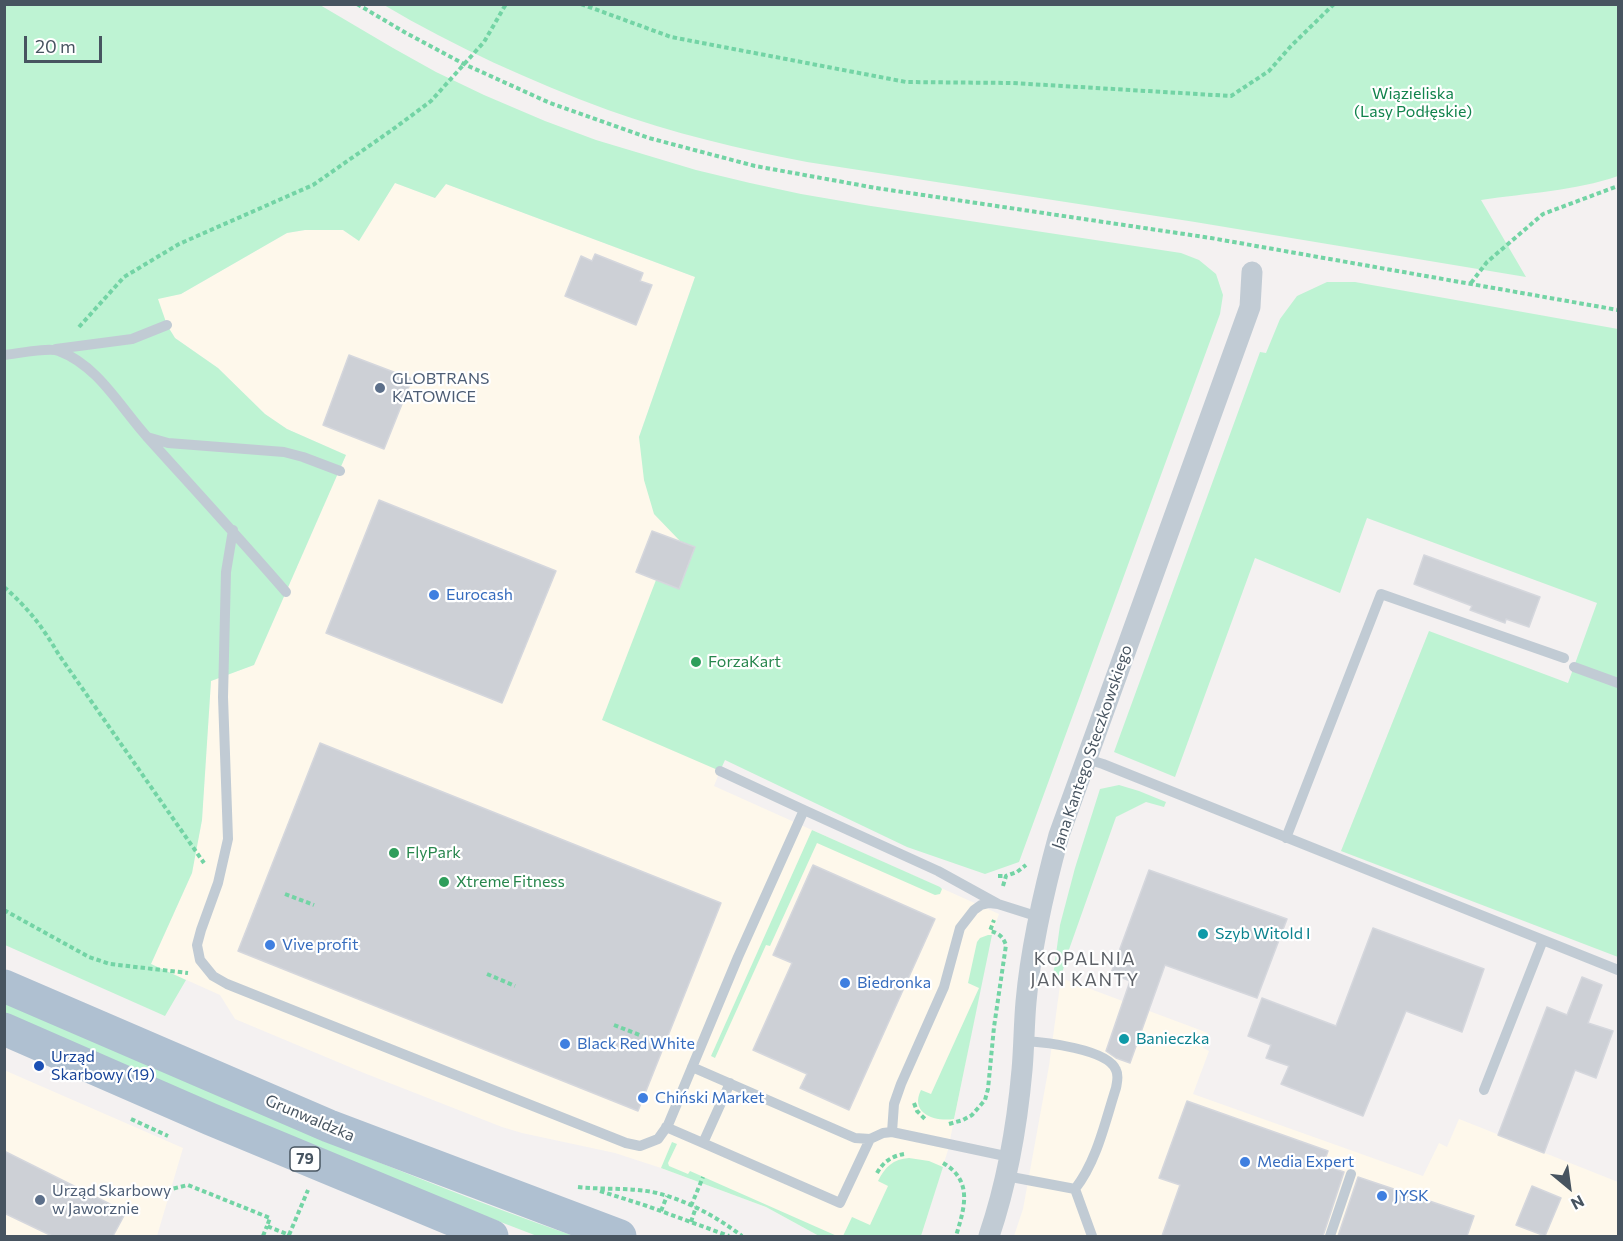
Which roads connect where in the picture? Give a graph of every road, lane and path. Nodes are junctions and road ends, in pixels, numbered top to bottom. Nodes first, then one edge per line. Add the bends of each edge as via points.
1 (357, 4) edge
2 (506, 4) edge
3 (581, 4) edge
4 (1334, 4) edge
5 (464, 64) junction
6 (1618, 186) edge
7 (1252, 272) dead end
8 (1471, 283) junction
9 (1618, 310) edge
10 (167, 326) dead end
11 (56, 349) junction
12 (4, 355) edge
13 (147, 437) junction
14 (340, 471) dead end
15 (233, 530) junction
16 (4, 587) edge
17 (286, 592) dead end
18 (1564, 658) dead end
19 (1574, 667) dead end
20 (1618, 683) edge
21 (1087, 759) junction
22 (720, 771) dead end
23 (804, 810) junction
24 (1286, 838) junction
25 (1030, 861) dead end
26 (998, 876) dead end
27 (1006, 876) junction
28 (218, 883) junction
29 (285, 894) dead end
30 (998, 904) junction
31 (314, 905) dead end
32 (4, 910) edge
33 (1039, 916) junction
34 (1543, 940) junction
35 (1618, 970) edge
36 (487, 974) dead end
37 (213, 976) junction
38 (4, 986) edge
39 (515, 986) dead end
40 (614, 1025) dead end
41 (4, 1029) edge
42 (642, 1036) dead end
43 (1024, 1041) junction
44 (692, 1067) junction
45 (730, 1083) junction
46 (1484, 1090) dead end
47 (914, 1096) dead end
48 (927, 1121) dead end
49 (945, 1124) dead end
50 (666, 1127) junction
51 (892, 1132) junction
52 (870, 1140) junction
53 (703, 1143) junction
54 (912, 1154) dead end
55 (938, 1160) dead end
56 (1008, 1167) junction
57 (1351, 1174) dead end
58 (703, 1177) dead end
59 (874, 1179) dead end
60 (1075, 1189) junction
61 (308, 1190) dead end
62 (159, 1192) dead end
63 (667, 1197) junction
64 (694, 1206) junction
65 (662, 1211) junction
66 (691, 1222) junction
67 (267, 1226) junction
68 (262, 1236) edge
69 (289, 1236) edge
70 (492, 1236) edge
71 (620, 1236) edge
72 (729, 1236) edge
73 (742, 1236) edge
74 (956, 1236) edge
75 (989, 1236) edge
76 (1092, 1236) edge
77 (1330, 1236) edge

1 - 5 path
2 - 5 path via 484,42
3 - 4 path via 671,37 906,82 1012,83 1231,96 1269,71
5 - 8 path via 603,122 755,166
5 - 11 path via 431,101 313,185 179,244 123,277
6 - 8 path via 1543,214 1487,262
7 - 21 street, Jana Kantego Steczkowskiego via 1250,307
8 - 9 path
10 - 11 lane via 132,339
11 - 12 lane
11 - 13 lane via 94,373
13 - 14 lane via 168,443 284,452
13 - 15 lane
15 - 17 lane
15 - 28 lane via 226,572 223,697 228,839
16 - 28 path via 43,628
18 - 24 lane via 1381,594
19 - 20 lane
21 - 24 lane
21 - 33 street, Jana Kantego Steczkowskiego via 1059,836
22 - 23 lane
23 - 30 lane via 938,871
23 - 44 lane
24 - 34 lane
25 - 27 path
26 - 27 path
27 - 30 path
28 - 37 lane via 197,945 200,960
29 - 31 path
30 - 33 lane
30 - 49 path via 990,931 1000,935 1006,945 988,1089 985,1100 972,1115
30 - 51 lane via 981,905 960,928 944,987 900,1084
32 - 37 path via 89,957 110,964
33 - 43 street, Jana Kantego Steczkowskiego
34 - 35 lane
34 - 46 lane
36 - 39 path
37 - 50 lane via 626,1143 640,1146 658,1139
38 - 71 main road, Grunwaldzka / 79 via 339,1130
40 - 42 path
41 - 70 main road, 79
43 - 56 street, Jana Kantego Steczkowskiego
43 - 60 lane via 1070,1046 1099,1056 1116,1068 1116,1088 1090,1165
44 - 45 lane
44 - 50 lane
45 - 52 lane via 855,1138
45 - 53 lane
47 - 48 path via 917,1111
50 - 53 lane
51 - 52 lane
51 - 56 lane
52 - 53 lane via 840,1203
54 - 59 path via 889,1160
55 - 74 path via 953,1170 964,1192
56 - 60 lane
56 - 75 street, Jana Kantego Steczkowskiego
57 - 77 lane
58 - 64 path
60 - 76 lane
61 - 69 path
62 - 67 path via 188,1185 270,1218
63 - 64 path
63 - 65 path
63 - 65 path via 625,1189 597,1190
64 - 66 path
64 - 73 path
65 - 66 path
66 - 72 path
67 - 68 path
67 - 69 path

